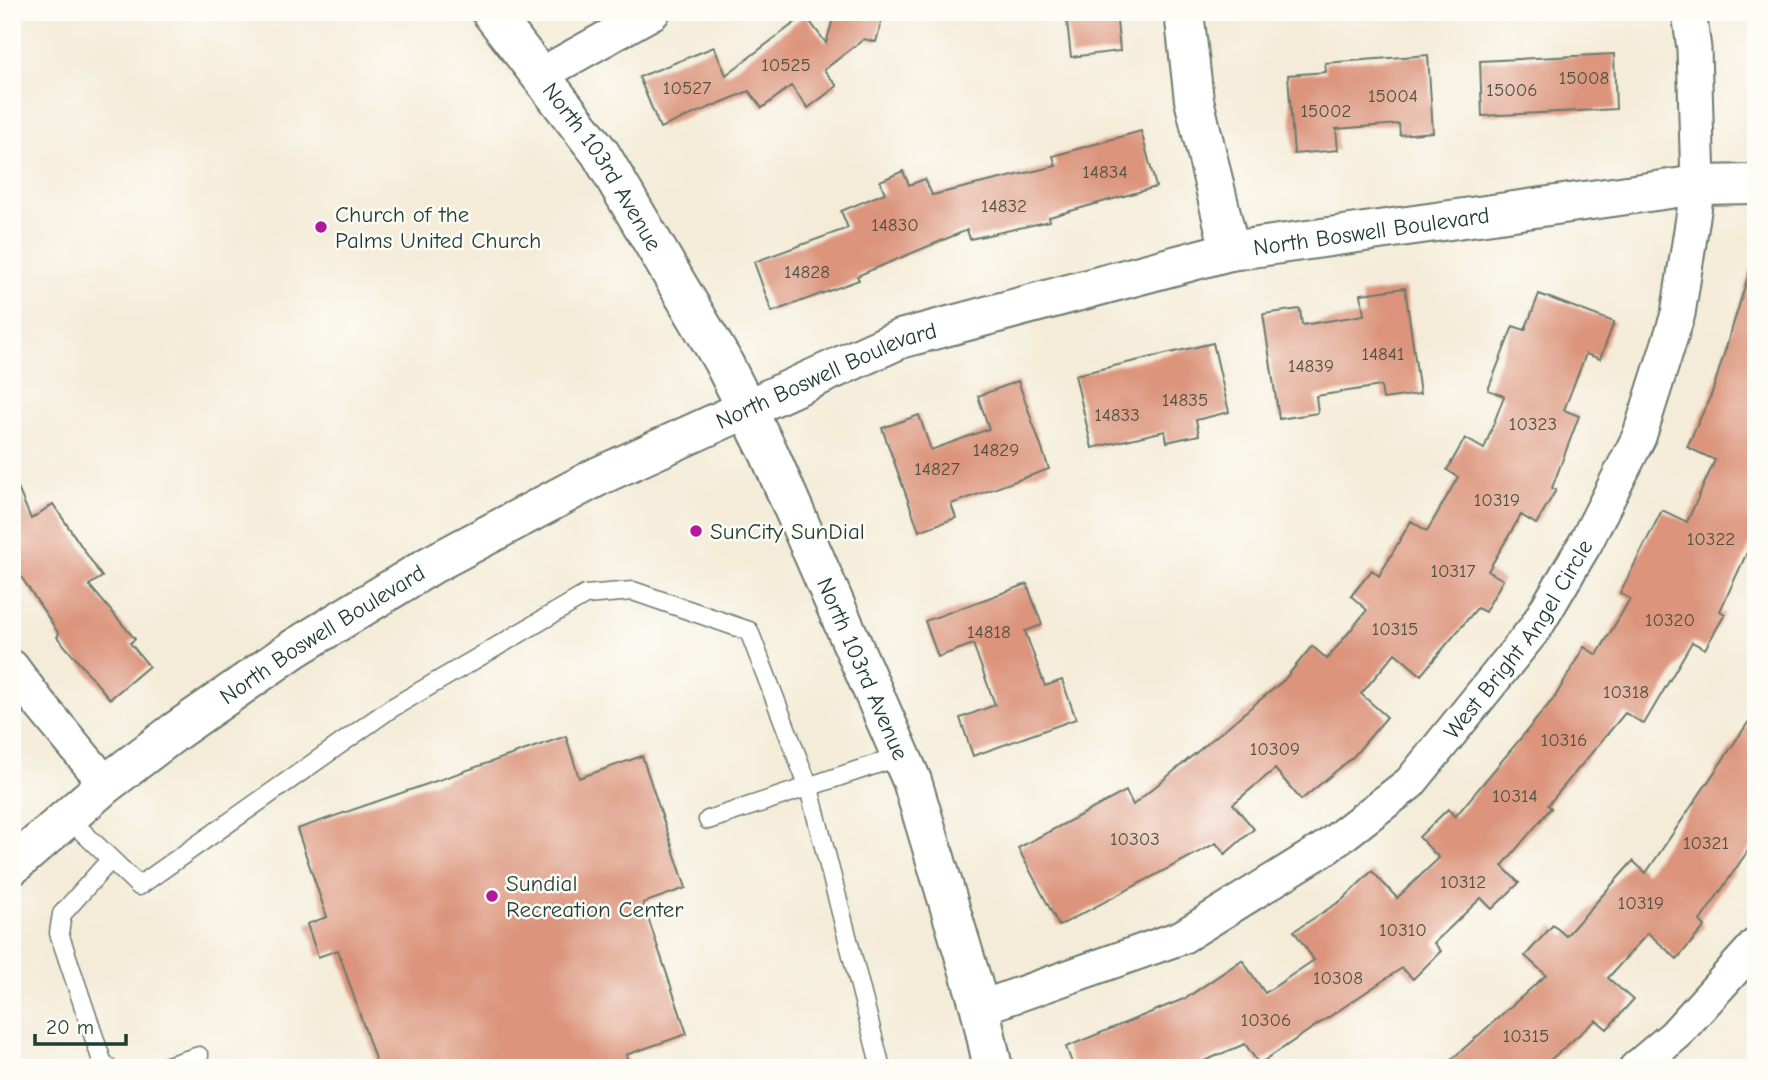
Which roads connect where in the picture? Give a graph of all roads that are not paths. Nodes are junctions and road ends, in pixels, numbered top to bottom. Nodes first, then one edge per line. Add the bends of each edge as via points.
1 (491, 12) edge
2 (653, 12) edge
3 (1184, 12) edge
4 (1689, 12) edge
5 (541, 74) junction
6 (1756, 184) edge
7 (1698, 185) junction
8 (1230, 251) junction
9 (746, 408) junction
10 (12, 667) edge
11 (901, 756) junction
12 (106, 784) junction
13 (809, 788) junction
14 (67, 817) junction
15 (708, 820) dead end
16 (111, 859) junction
17 (12, 866) edge
18 (1756, 945) edge
19 (980, 1008) junction
20 (200, 1056) dead end
21 (107, 1068) edge
22 (161, 1068) edge
23 (881, 1068) edge
24 (993, 1068) edge
25 (1636, 1068) edge

1 - 5 street, North 103rd Avenue
2 - 5 street
3 - 8 street via 1195,100
4 - 7 street, West Bright Angel Circle
5 - 9 street, North 103rd Avenue via 600,153
6 - 7 street, North Boswell Boulevard
7 - 8 street, North Boswell Boulevard
7 - 19 street, West Bright Angel Circle via 1678,314 1639,437 1536,627 1410,783 1327,847 1182,937
8 - 9 street, North Boswell Boulevard via 900,339
9 - 11 street, North 103rd Avenue
9 - 12 street, North Boswell Boulevard via 588,481 431,565 285,655
10 - 12 street
11 - 13 lane
11 - 19 street, North 103rd Avenue
12 - 14 street, North Boswell Boulevard
13 - 15 lane
13 - 16 lane via 748,631 633,591 585,595 390,709 139,886
13 - 23 lane
14 - 16 lane
14 - 17 street, North Boswell Boulevard
16 - 21 lane via 62,914 59,933
18 - 25 street via 1675,1035
19 - 24 street, North 103rd Avenue
20 - 22 lane

